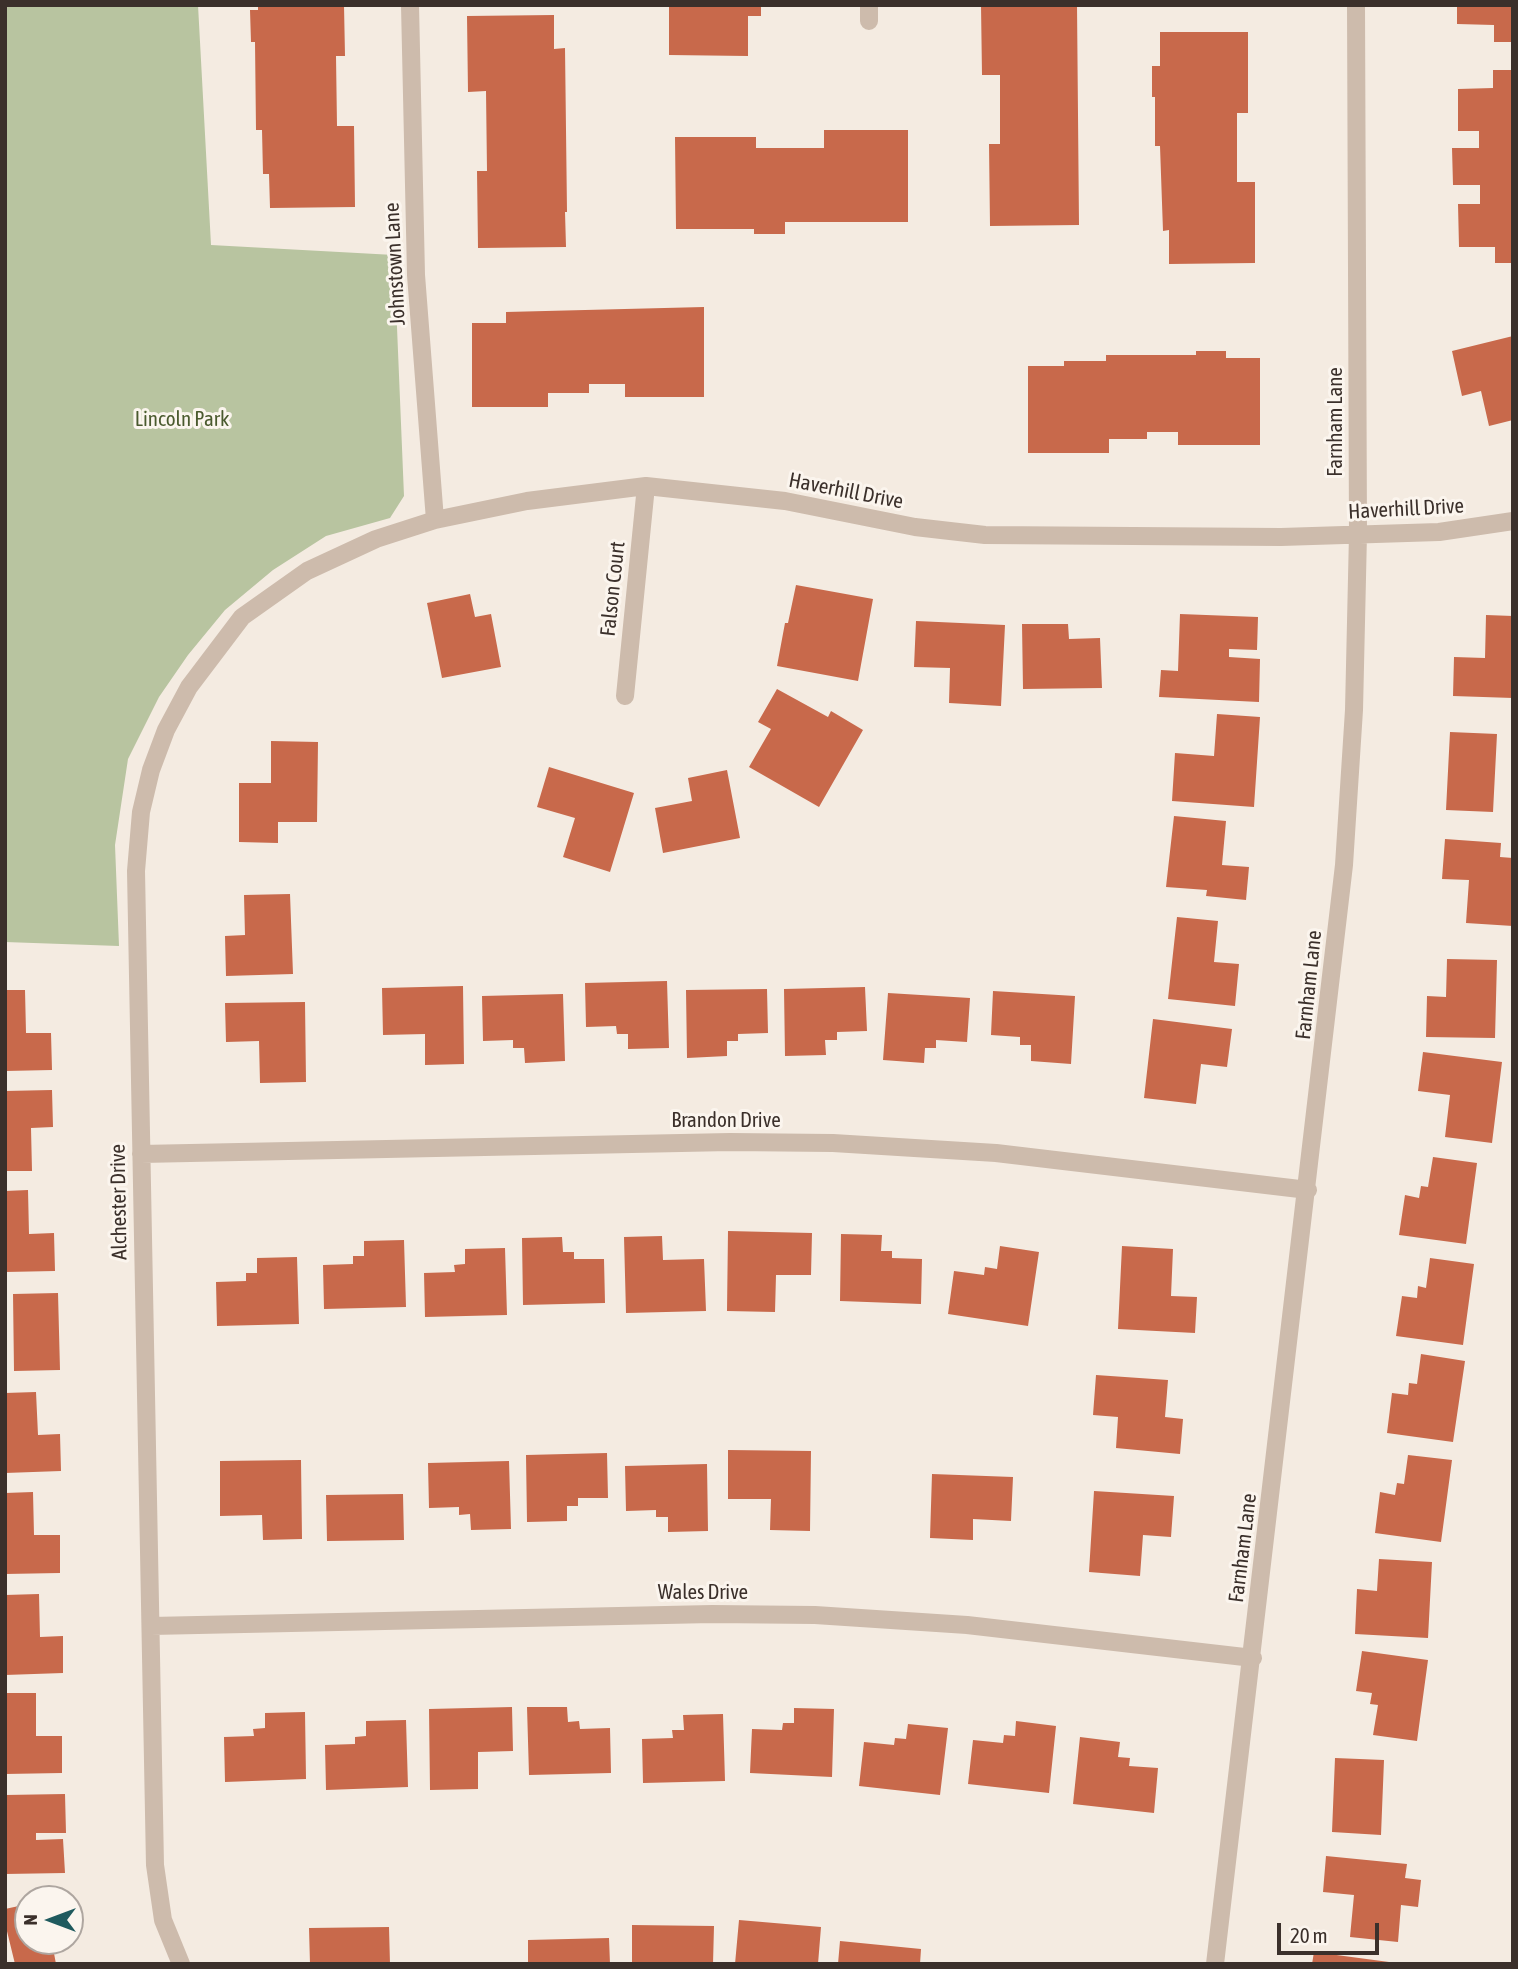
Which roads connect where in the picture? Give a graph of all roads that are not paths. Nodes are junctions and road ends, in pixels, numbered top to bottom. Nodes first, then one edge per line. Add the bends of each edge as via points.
1 (411, 5) edge
2 (1356, 5) edge
3 (646, 486) junction
4 (435, 520) junction
5 (1513, 521) edge
6 (1358, 534) junction
7 (216, 652) joint
8 (625, 696) dead end
9 (141, 1154) junction
10 (1308, 1189) junction
11 (151, 1626) junction
12 (1253, 1658) junction
13 (181, 1964) edge
14 (1215, 1964) edge

1 - 4 street, Johnstown Lane via 416,275
2 - 6 street, Farnham Lane
3 - 4 street, Haverhill Drive via 527,501
3 - 6 street, Haverhill Drive via 785,501 915,527 985,535
3 - 8 street, Falson Court
4 - 7 street, Haverhill Drive via 376,538 307,570 242,617
5 - 6 street, Haverhill Drive via 1439,532
6 - 10 street, Farnham Lane via 1345,865
7 - 9 street, Alchester Drive via 189,687 166,730 141,812 136,871
9 - 10 street, Brandon Drive via 833,1143 996,1153
9 - 11 street, Alchester Drive
10 - 12 street, Farnham Lane
11 - 12 street, Wales Drive via 815,1615 967,1625
11 - 13 street, Alchester Drive via 155,1865 163,1920
12 - 14 street, Farnham Lane

